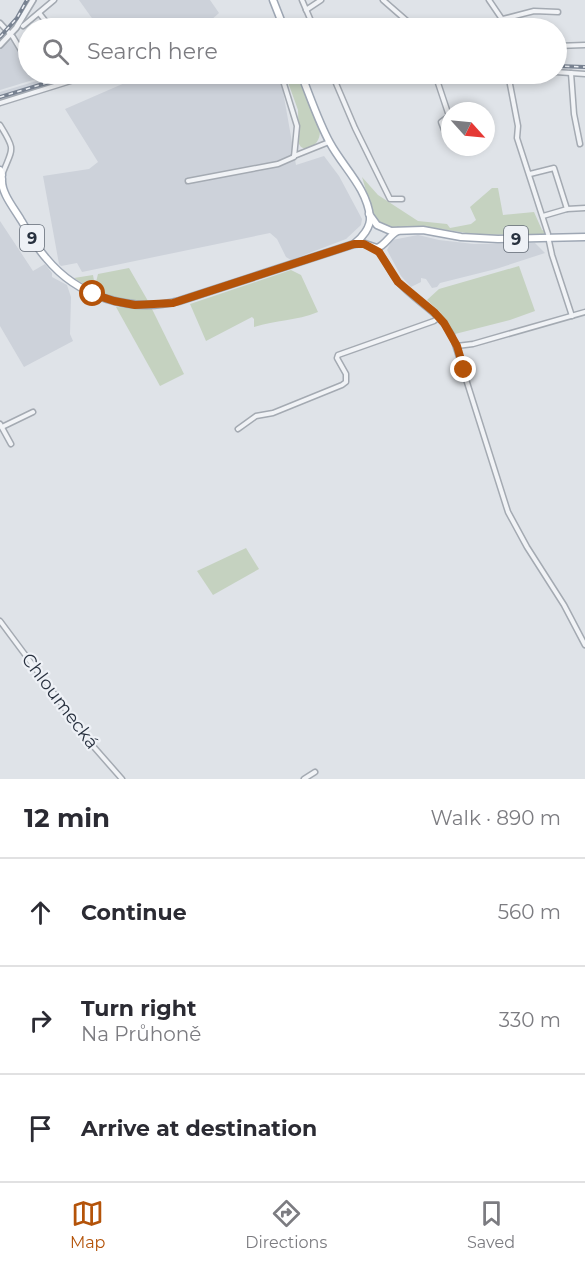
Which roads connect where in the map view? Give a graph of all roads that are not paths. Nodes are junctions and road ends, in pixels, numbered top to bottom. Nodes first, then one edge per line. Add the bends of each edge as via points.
1 (33, 0) edge
2 (54, 0) edge
3 (273, 0) edge
4 (302, 0) edge
5 (321, 0) edge
6 (383, 0) edge
7 (489, 0) edge
8 (48, 2) edge
9 (306, 10) junction
10 (558, 12) dead end
11 (39, 13) junction
12 (22, 18) edge
13 (33, 18) edge
14 (43, 18) edge
15 (280, 18) edge
16 (310, 18) edge
17 (404, 18) edge
18 (502, 18) edge
19 (507, 18) edge
20 (18, 24) edge
21 (1, 27) edge
22 (11, 35) junction
23 (0, 45) edge
24 (585, 45) edge
25 (18, 46) edge
26 (567, 46) edge
27 (567, 73) edge
28 (571, 73) junction
29 (585, 74) edge
30 (61, 84) edge
31 (284, 84) edge
32 (305, 84) edge
33 (336, 84) edge
34 (438, 84) edge
35 (510, 84) edge
36 (444, 102) edge
37 (0, 103) edge
38 (0, 125) edge
39 (329, 142) junction
40 (579, 144) dead end
41 (294, 157) junction
42 (555, 162) dead end
43 (7, 164) junction
44 (552, 167) junction
45 (530, 174) junction
46 (1, 175) edge
47 (188, 181) dead end
48 (3, 190) edge
49 (402, 199) dead end
50 (585, 208) edge
51 (567, 209) junction
52 (369, 214) junction
53 (543, 216) junction
54 (381, 227) junction
55 (365, 231) junction
56 (398, 231) junction
57 (548, 234) dead end
58 (585, 237) edge
59 (549, 241) dead end
60 (385, 243) junction
61 (354, 244) junction
62 (370, 247) junction
63 (384, 258) junction
64 (585, 312) edge
65 (572, 316) junction
66 (439, 317) junction
67 (457, 346) junction
68 (33, 412) dead end
69 (1, 425) edge
70 (238, 429) dead end
71 (11, 444) dead end
72 (0, 621) edge
73 (585, 645) edge
74 (315, 772) dead end
75 (122, 779) edge
76 (304, 779) edge

1 - 12 street
2 - 8 street
3 - 15 main road
4 - 9 street
5 - 9 street
6 - 17 street
7 - 18 street
8 - 11 street
9 - 16 street
10 - 19 street via 534,11
11 - 13 street
11 - 14 street
20 - 22 street
21 - 22 street
22 - 23 street
22 - 25 street
24 - 26 street
27 - 28 street
28 - 29 street
28 - 40 street
30 - 37 street
31 - 41 street via 297,126
32 - 39 main road
33 - 49 street via 390,199
34 - 36 street
35 - 45 street via 517,138
38 - 43 street via 11,147
39 - 41 street
39 - 52 main road via 360,189
41 - 47 street via 279,164
42 - 44 street
43 - 46 street
43 - 46 street
44 - 45 street
44 - 51 street
45 - 53 street
46 - 48 main road, 9
48 - 61 main road, 9 via 55,269 94,294 128,304 179,301
50 - 51 street
51 - 53 street
52 - 54 main road
52 - 55 main road
53 - 57 street
54 - 55 main road, 9 via 373,225
54 - 56 main road, 9
54 - 60 main road via 386,234
55 - 61 main road, 9
55 - 62 main road via 364,240
56 - 58 main road, 9 via 498,239
56 - 60 main road, 9
59 - 65 street
60 - 62 main road, 9
60 - 63 street
61 - 62 main road, 9
62 - 63 street
63 - 66 street via 398,282
64 - 65 street
65 - 67 street
66 - 67 street
66 - 70 street via 338,355 346,374 342,385 256,416
67 - 73 street via 508,512
68 - 69 street
69 - 71 street
72 - 75 street, Chloumecká
74 - 76 street

